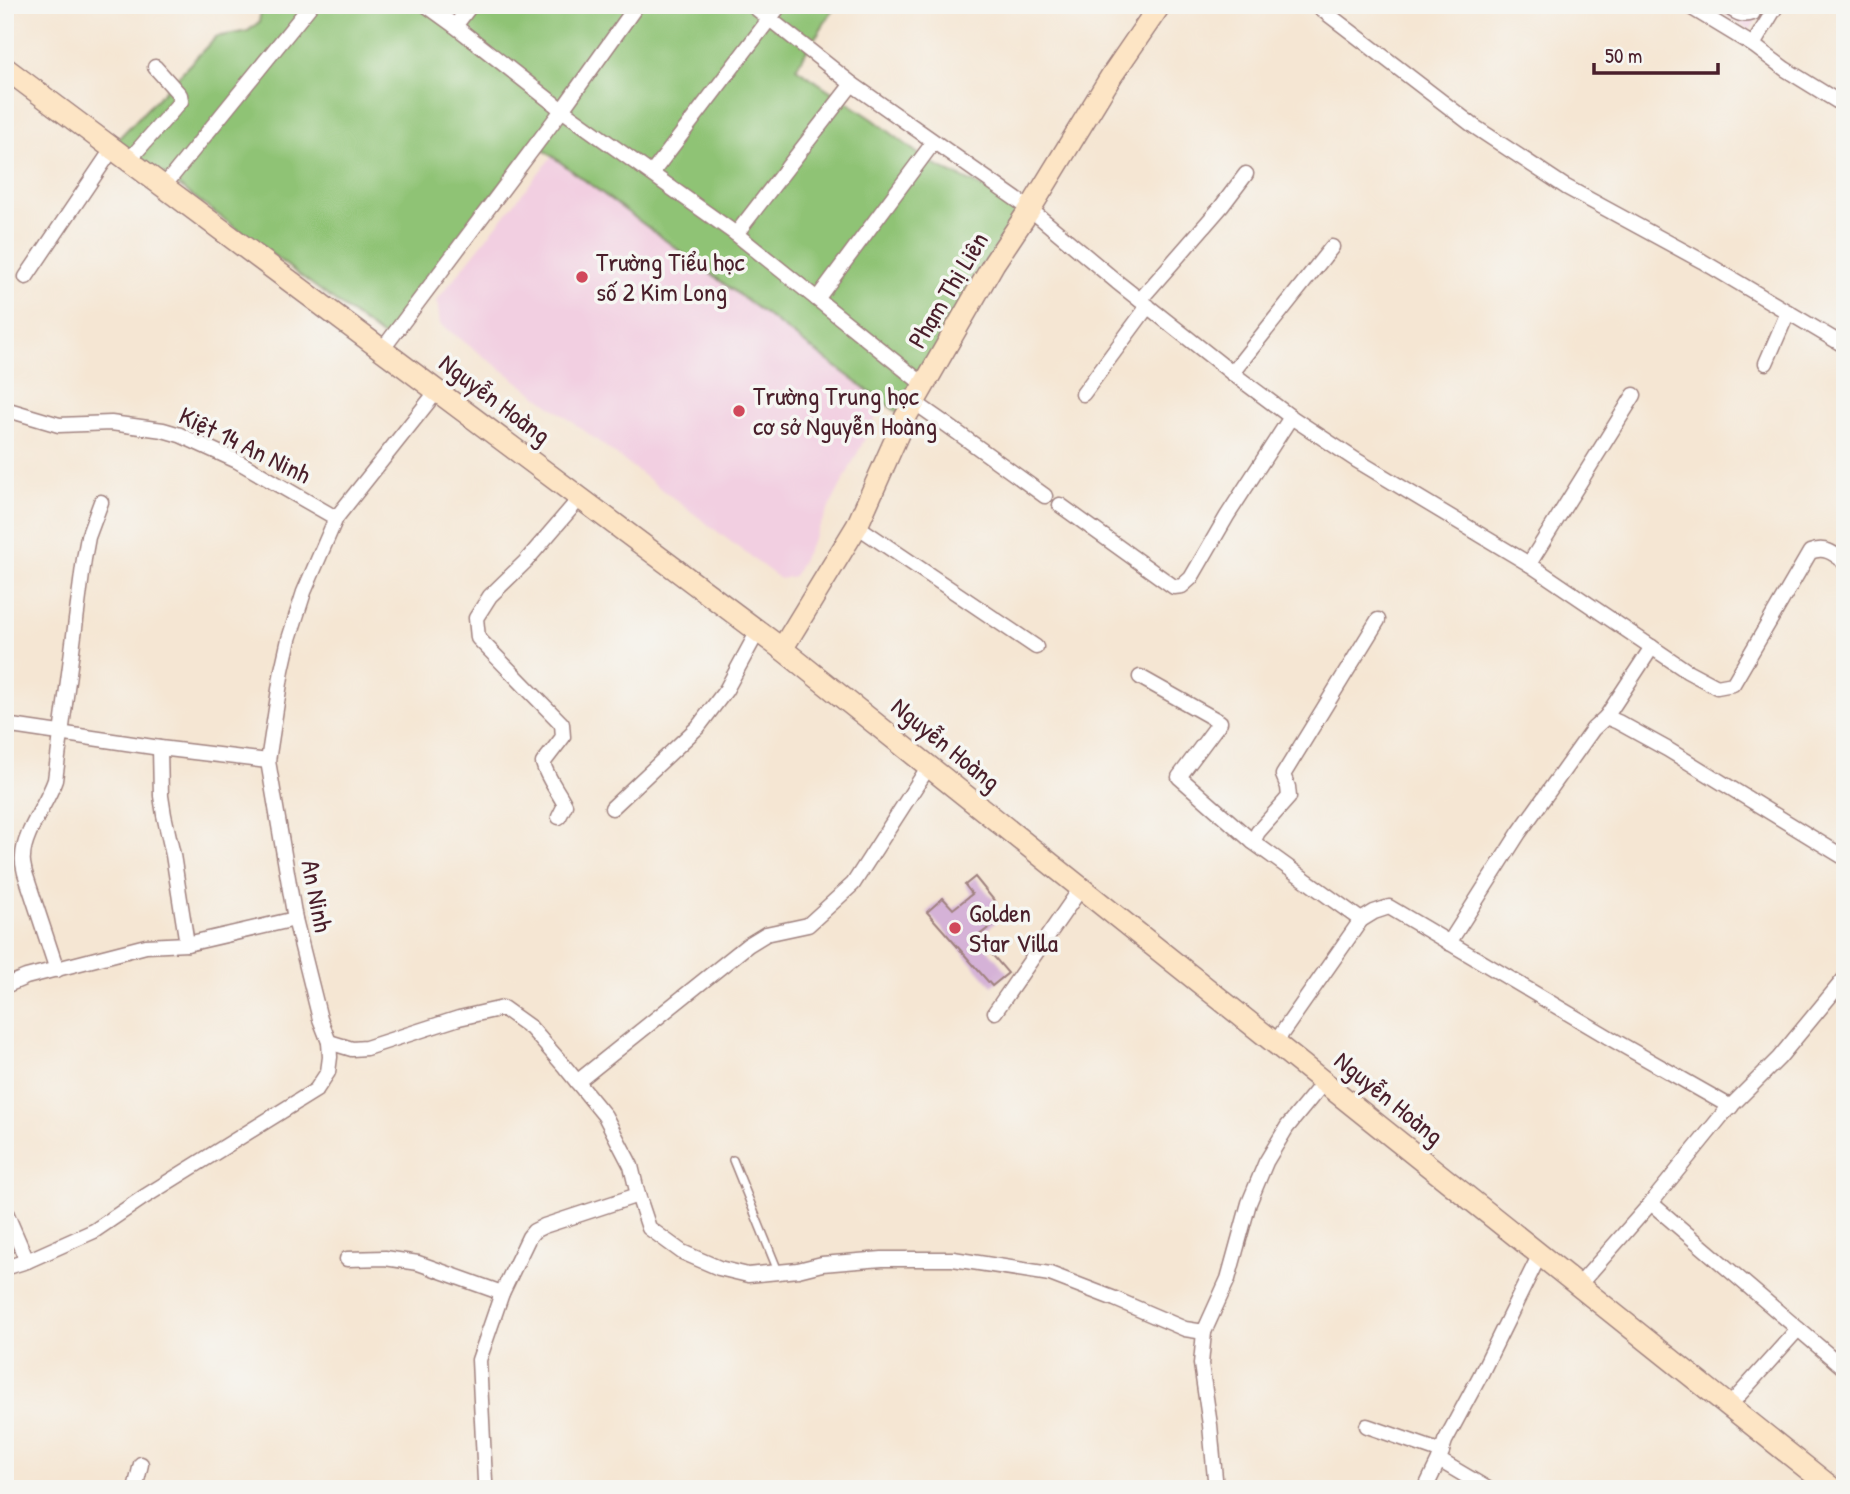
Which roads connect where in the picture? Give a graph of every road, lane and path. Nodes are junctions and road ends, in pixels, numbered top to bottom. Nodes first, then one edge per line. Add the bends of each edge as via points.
1 (311, 5) edge
2 (426, 5) edge
3 (471, 5) edge
4 (637, 5) edge
5 (752, 5) edge
6 (780, 5) edge
7 (1160, 5) edge
8 (1316, 5) edge
9 (1687, 5) edge
10 (1719, 5) edge
11 (1761, 5) edge
12 (1777, 5) edge
13 (770, 18) junction
14 (455, 26) junction
15 (1753, 45) junction
16 (155, 67) dead end
17 (5, 68) edge
18 (852, 84) junction
19 (1845, 106) edge
20 (562, 110) junction
21 (933, 143) junction
22 (121, 154) junction
23 (652, 173) junction
24 (1246, 174) dead end
25 (164, 186) junction
26 (1030, 209) junction
27 (736, 234) junction
28 (1332, 247) dead end
29 (26, 277) dead end
30 (817, 299) junction
31 (1144, 303) junction
32 (1788, 312) junction
33 (1845, 346) edge
34 (382, 350) junction
35 (1766, 363) dead end
36 (1232, 373) junction
37 (437, 391) junction
38 (919, 393) junction
39 (1083, 394) dead end
40 (1634, 395) dead end
41 (5, 409) edge
42 (1292, 417) junction
43 (1045, 496) dead end
44 (580, 498) junction
45 (101, 502) dead end
46 (1060, 505) dead end
47 (336, 519) junction
48 (857, 526) junction
49 (1845, 562) edge
50 (1529, 564) junction
51 (1378, 620) dead end
52 (758, 631) junction
53 (1036, 647) dead end
54 (1652, 647) junction
55 (782, 649) junction
56 (1140, 677) dead end
57 (1606, 717) junction
58 (5, 724) edge
59 (60, 733) junction
60 (160, 748) junction
61 (268, 761) junction
62 (929, 766) junction
63 (612, 808) dead end
64 (559, 817) dead end
65 (1253, 842) junction
66 (1845, 858) edge
67 (1081, 888) junction
68 (295, 919) junction
69 (1361, 919) junction
70 (1449, 943) junction
71 (187, 944) junction
72 (57, 970) junction
73 (1845, 978) edge
74 (5, 986) edge
75 (995, 1012) dead end
76 (329, 1042) junction
77 (1275, 1043) junction
78 (577, 1082) junction
79 (1324, 1082) junction
80 (1731, 1107) junction
81 (733, 1160) dead end
82 (638, 1195) junction
83 (1651, 1203) junction
84 (5, 1210) edge
85 (1540, 1254) junction
86 (347, 1259) dead end
87 (27, 1261) junction
88 (5, 1268) edge
89 (778, 1272) junction
90 (1579, 1285) junction
91 (502, 1293) junction
92 (1798, 1329) junction
93 (1204, 1332) junction
94 (1845, 1369) edge
95 (1730, 1405) junction
96 (1367, 1426) dead end
97 (1440, 1456) junction
98 (141, 1464) dead end
99 (485, 1480) dead end
100 (135, 1489) edge
101 (1216, 1489) edge
102 (1425, 1489) edge
103 (1488, 1489) edge
104 (1833, 1489) edge

1 - 25 street
2 - 14 street
3 - 14 street
4 - 20 street
5 - 13 street
6 - 13 street
7 - 26 street, Phạm Thị Liên
8 - 32 street via 1475,127 1566,187
9 - 15 street
10 - 11 lane via 1745,20 1755,16
12 - 15 street
13 - 18 street
13 - 23 street
14 - 20 street
15 - 19 street
16 - 22 street via 181,101
17 - 22 street, Nguyễn Hoàng
18 - 21 street
18 - 27 street
20 - 23 street
20 - 34 street
21 - 26 street
21 - 30 street
22 - 25 street, Nguyễn Hoàng
22 - 29 street
23 - 27 street
24 - 31 street
25 - 34 street, Nguyễn Hoàng
26 - 31 street
26 - 38 street, Phạm Thị Liên
27 - 30 street
28 - 36 street
30 - 38 street
31 - 36 street
31 - 39 street
32 - 33 street
32 - 35 street
34 - 37 street, Nguyễn Hoàng
36 - 42 street
37 - 44 street, Nguyễn Hoàng
37 - 47 street, An Ninh
38 - 43 street
38 - 48 street, Phạm Thị Liên
40 - 50 street
41 - 47 street, Kiệt 14 An Ninh via 59,425 111,423 180,435 236,461
42 - 46 street via 1182,586 1174,587
42 - 50 street
44 - 52 street, Nguyễn Hoàng
44 - 64 street via 490,596 476,618 478,638 562,724 563,737 543,763 565,805
45 - 59 street via 84,559
47 - 61 street, An Ninh via 289,639
48 - 53 street
48 - 55 street, Phạm Thị Liên
49 - 54 street via 1830,551 1819,548 1810,552 1733,684 1717,687
50 - 54 street
51 - 65 street via 1283,775 1289,797
52 - 55 street, Nguyễn Hoàng
52 - 63 street via 726,690 698,727
54 - 57 street
55 - 62 street, Nguyễn Hoàng
56 - 65 street via 1220,722 1180,777
57 - 66 street
57 - 70 street via 1519,833
58 - 59 street
59 - 60 street
59 - 72 street via 55,780 23,856
60 - 61 street
60 - 71 street via 161,796
61 - 68 street, An Ninh
62 - 67 street, Nguyễn Hoàng
62 - 78 street via 853,884 808,925 766,934 748,945
65 - 69 street
67 - 75 street
67 - 77 street, Nguyễn Hoàng
68 - 71 street
68 - 76 street, An Ninh
69 - 70 street via 1389,907
69 - 77 street
70 - 80 street
71 - 72 street via 146,946
72 - 74 street
73 - 80 street via 1779,1058
76 - 78 street via 366,1048 503,1008 530,1028
76 - 87 street, An Ninh via 328,1072 316,1090 93,1231
77 - 79 street, Nguyễn Hoàng
78 - 82 street via 605,1116 631,1166
79 - 85 street, Nguyễn Hoàng
79 - 93 street via 1287,1127 1266,1162 1249,1203 1228,1279
80 - 83 street
81 - 89 lane
82 - 89 street via 649,1228 682,1252 748,1275
82 - 91 street via 534,1231
83 - 90 street
83 - 92 street
84 - 87 street
85 - 90 street, Nguyễn Hoàng
85 - 97 street
86 - 91 street via 418,1263
87 - 88 street, An Ninh
89 - 93 street via 882,1259 953,1259 1050,1274 1185,1329
90 - 95 street, Nguyễn Hoàng
91 - 99 street via 479,1360
92 - 94 street
92 - 95 street
93 - 101 street via 1201,1364
95 - 104 street, Nguyễn Hoàng
96 - 97 street
97 - 102 street
97 - 103 street
98 - 100 street

